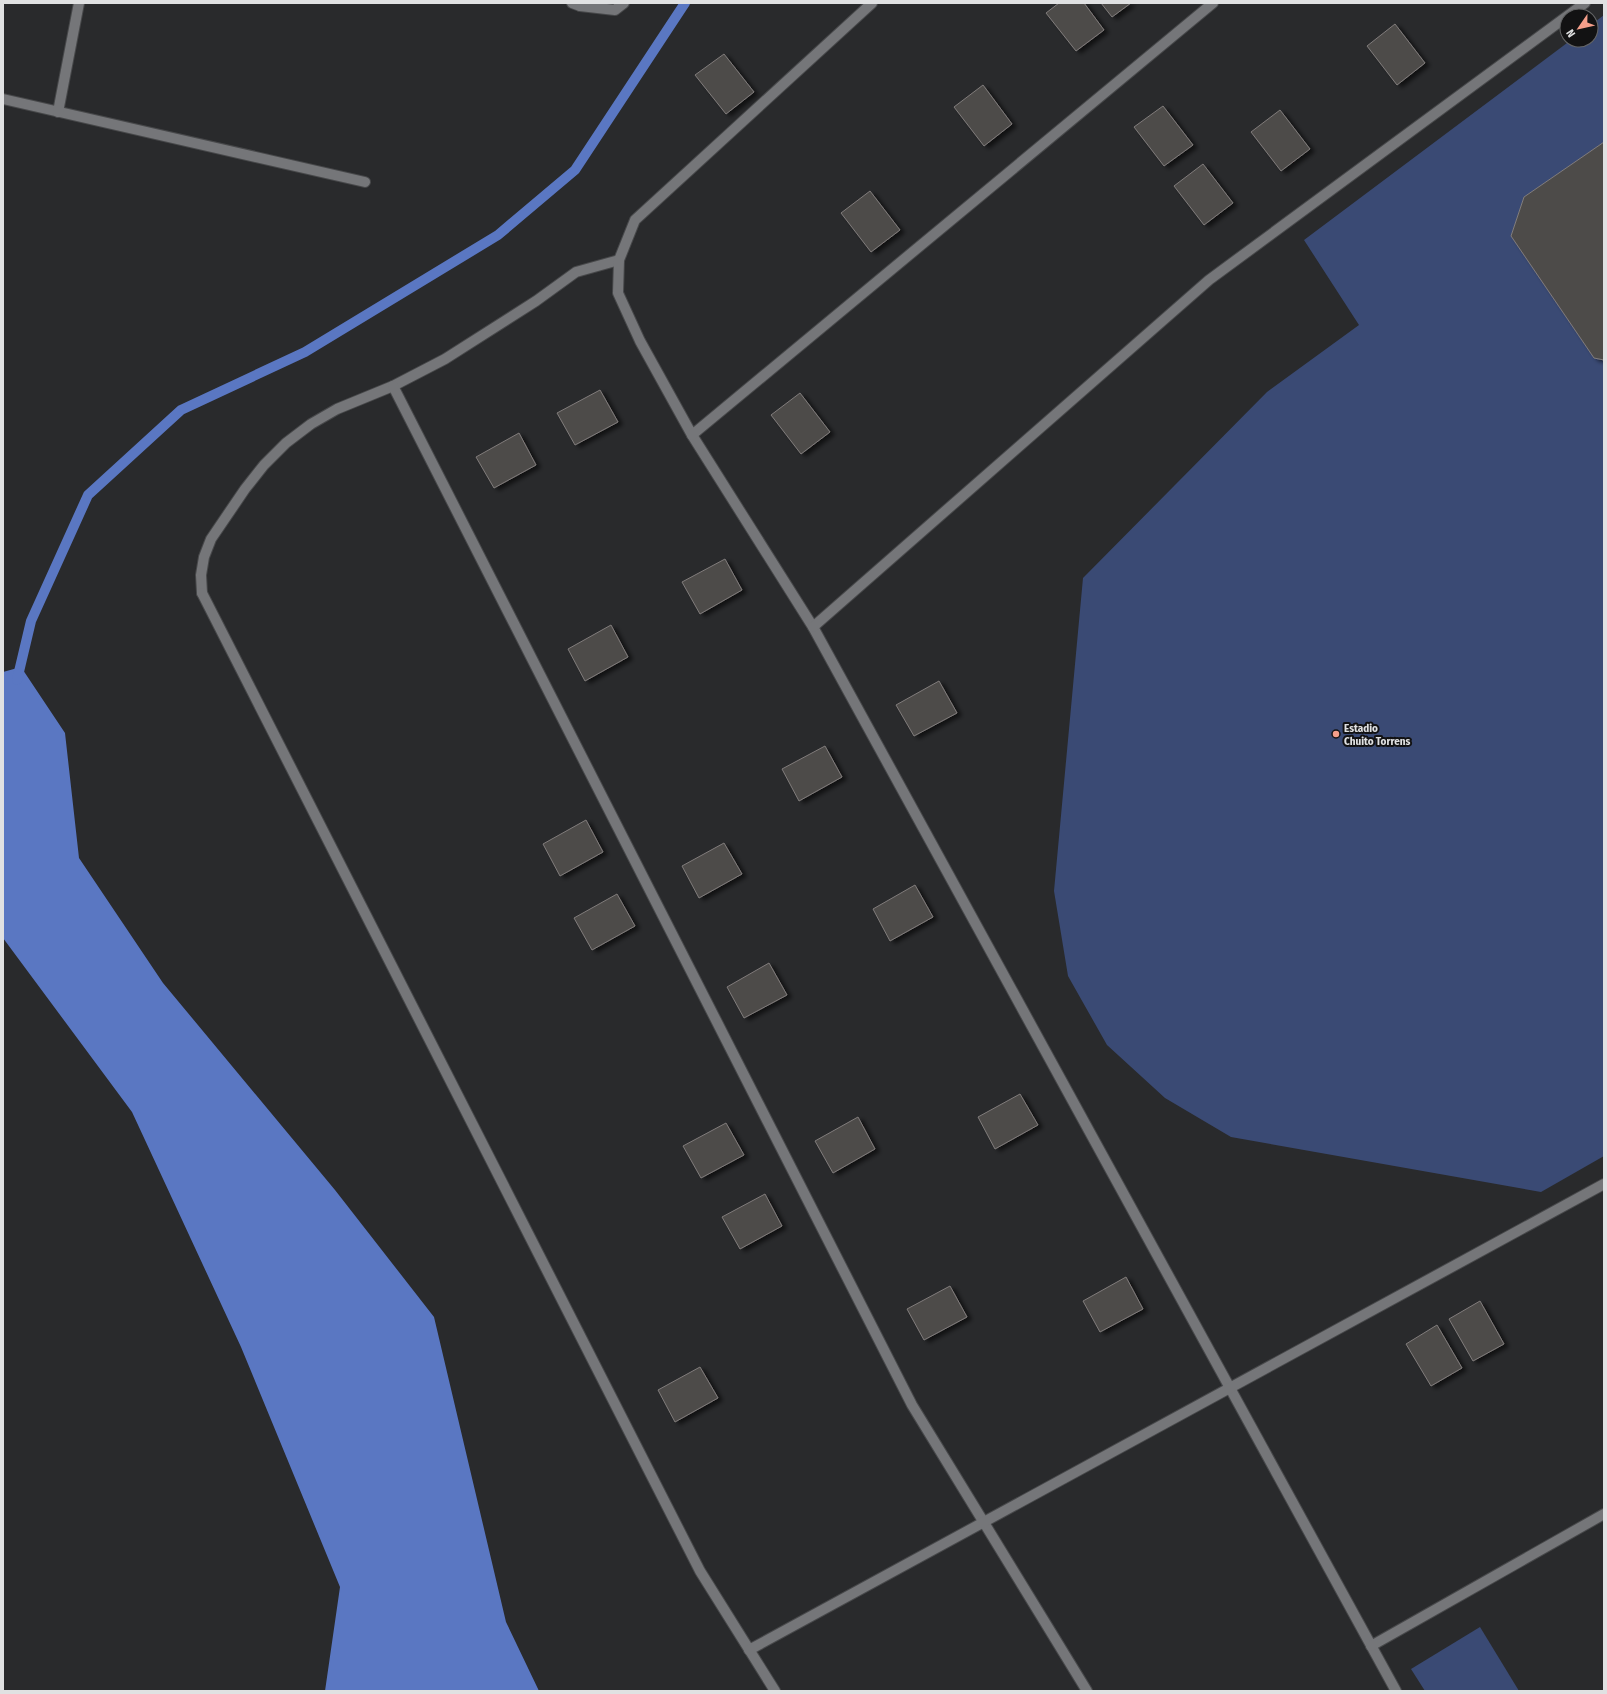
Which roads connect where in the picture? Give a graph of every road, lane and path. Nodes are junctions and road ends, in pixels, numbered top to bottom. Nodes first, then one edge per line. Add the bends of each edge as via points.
1 (79, 3) edge
2 (624, 3) edge
3 (872, 3) edge
4 (1213, 3) edge
5 (1584, 3) edge
6 (576, 4) edge
7 (3, 99) edge
8 (58, 112) junction
9 (365, 182) dead end
10 (619, 260) junction
11 (393, 386) junction
12 (692, 435) junction
13 (813, 627) junction
14 (1604, 1184) edge
15 (1229, 1387) junction
16 (1604, 1514) edge
17 (984, 1523) junction
18 (1371, 1646) junction
19 (749, 1650) junction
20 (775, 1691) edge
21 (1086, 1691) edge
22 (1396, 1691) edge

1 - 8 street
2 - 6 street via 614,10
3 - 10 street via 635,220
4 - 12 street
5 - 13 street via 1209,280
7 - 8 street
8 - 9 street
10 - 11 street via 576,272 482,336
10 - 12 street via 618,293 640,341
11 - 17 street via 912,1405
11 - 19 street via 336,409 311,424 286,442 264,465 211,539 204,557 202,593 700,1571
12 - 13 street
13 - 15 street
14 - 15 street
15 - 17 street
15 - 18 street
16 - 18 street
17 - 19 street
17 - 21 street
18 - 22 street
19 - 20 street

